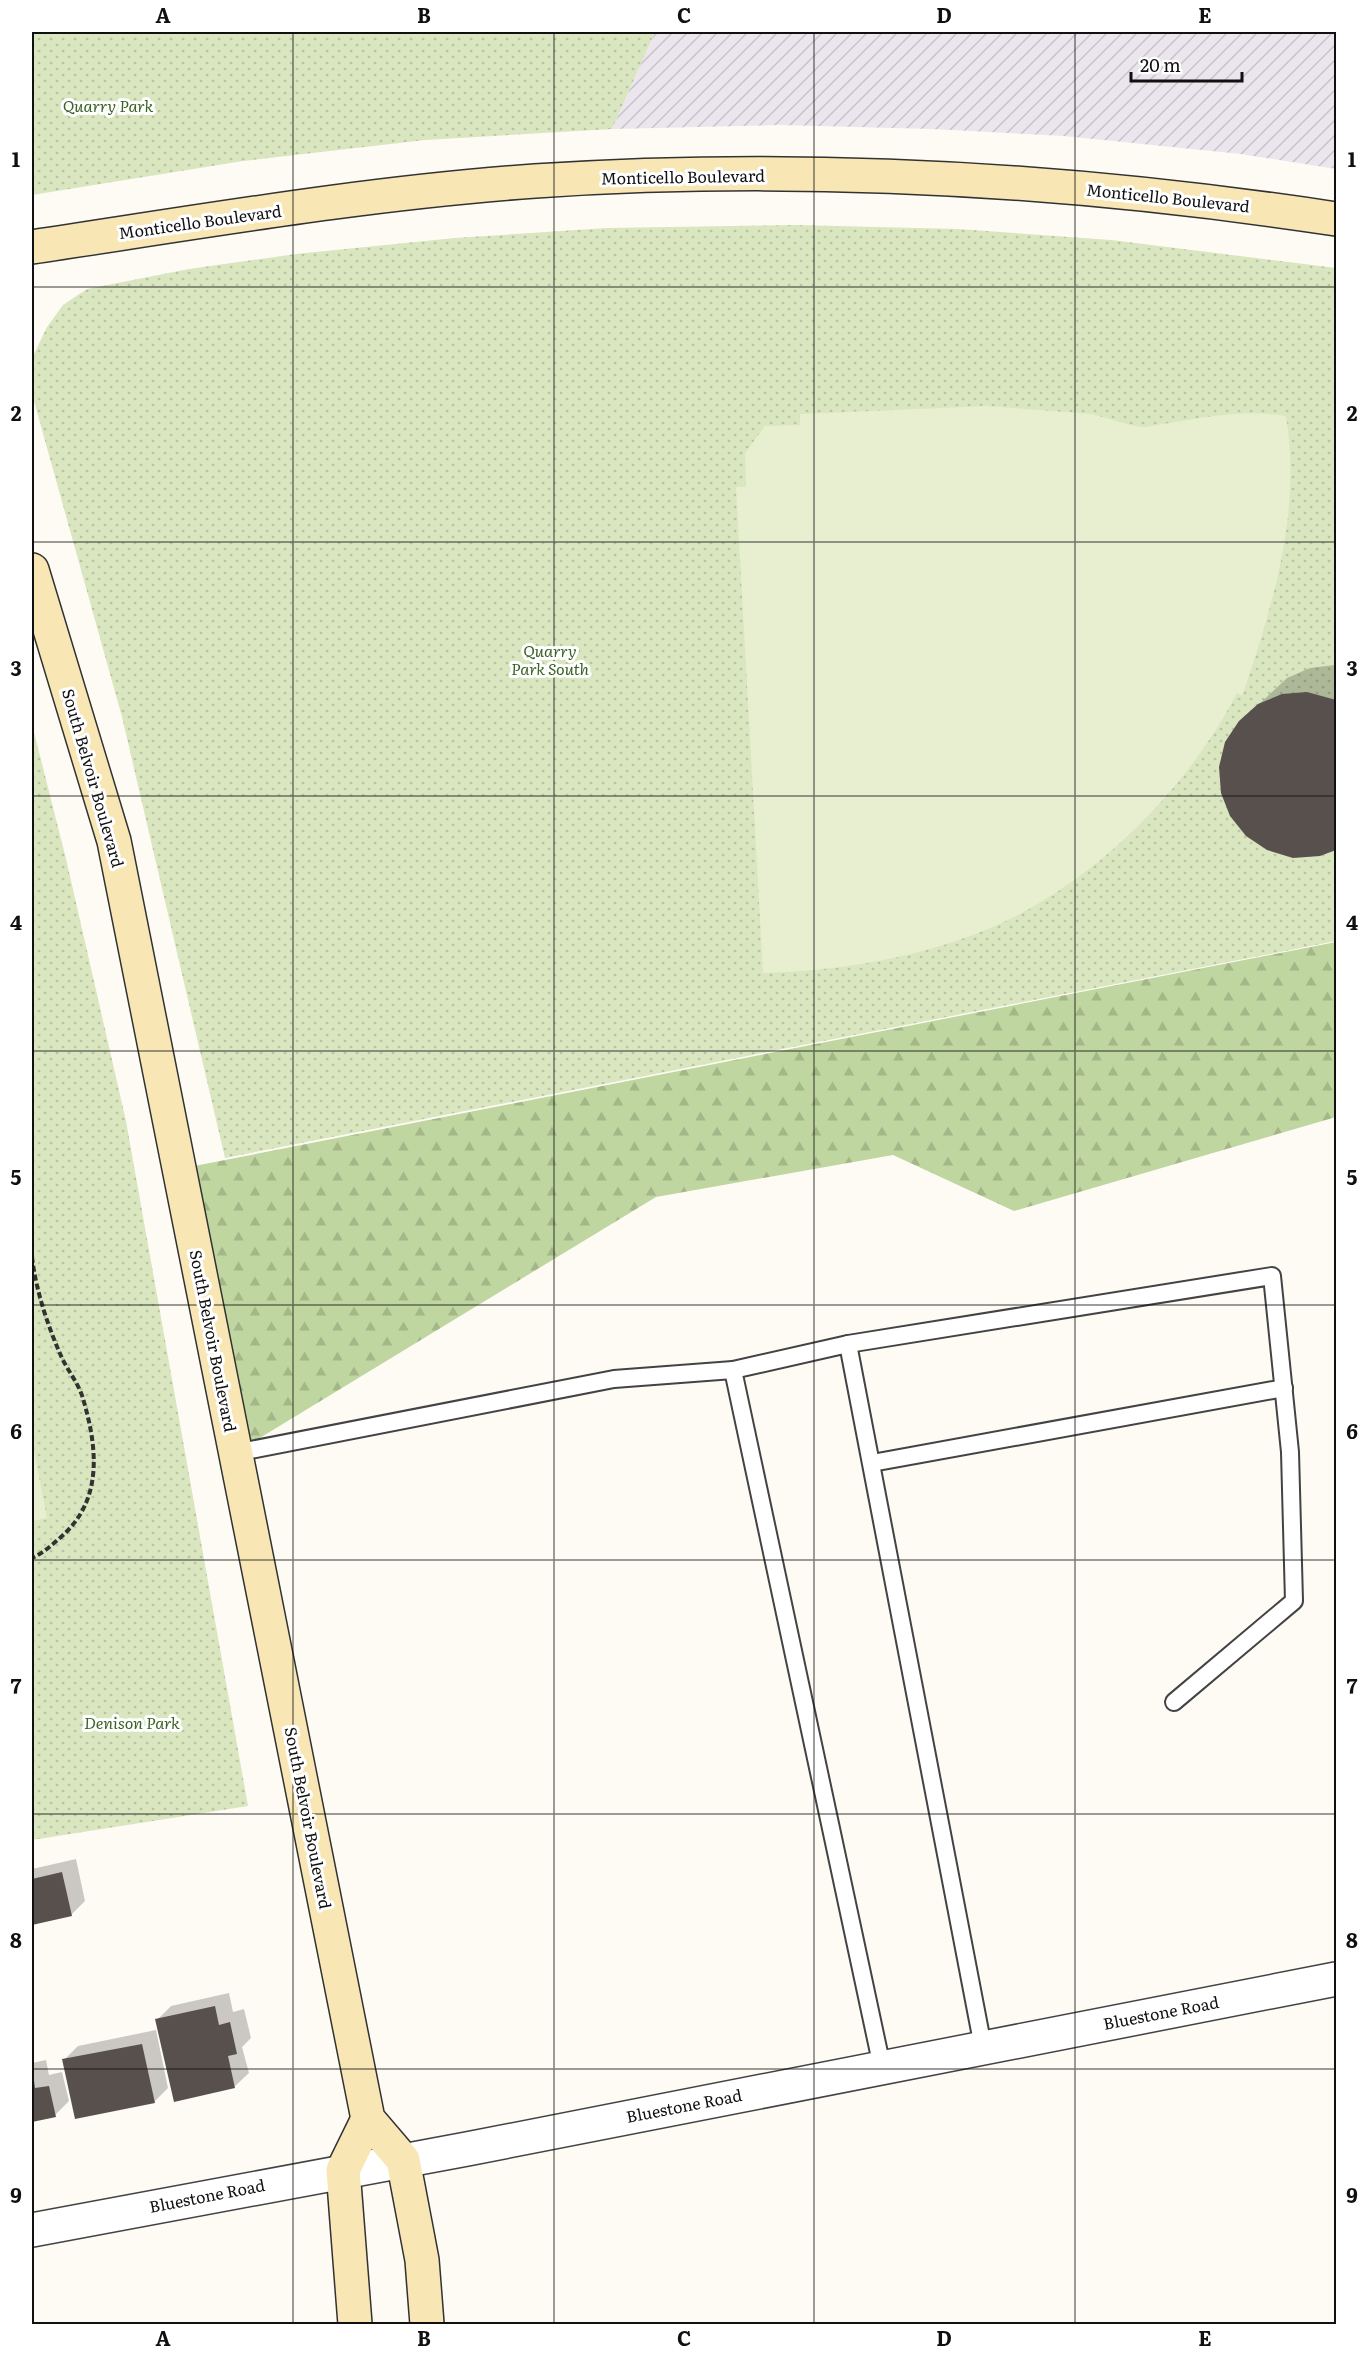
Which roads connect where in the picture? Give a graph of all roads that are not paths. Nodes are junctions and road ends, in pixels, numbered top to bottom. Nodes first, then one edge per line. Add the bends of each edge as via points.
1 (1336, 219) edge
2 (32, 247) edge
3 (32, 570) edge
4 (848, 1344) junction
5 (733, 1370) junction
6 (1284, 1388) junction
7 (235, 1453) junction
8 (872, 1463) junction
9 (1174, 1702) dead end
10 (1336, 1978) edge
11 (983, 2047) junction
12 (882, 2067) junction
13 (368, 2119) junction
14 (403, 2160) junction
15 (343, 2170) junction
16 (32, 2229) edge
17 (355, 2325) edge
18 (427, 2325) edge

1 - 2 street, Monticello Boulevard via 1133,193 975,181 830,175 702,176 535,181 365,198
3 - 7 street, South Belvoir Boulevard via 114,841
4 - 5 lane
4 - 6 lane via 1272,1276
4 - 8 lane
5 - 7 lane via 614,1379
5 - 12 lane
6 - 8 lane
6 - 9 lane via 1294,1601
7 - 13 street, South Belvoir Boulevard
8 - 11 lane
10 - 11 street, Bluestone Road
11 - 12 street, Bluestone Road
12 - 14 street, Bluestone Road
13 - 14 street, South Belvoir Boulevard
13 - 15 street
14 - 15 street, Bluestone Road
14 - 18 street, South Belvoir Boulevard via 422,2259
15 - 16 street, Bluestone Road
15 - 17 street

